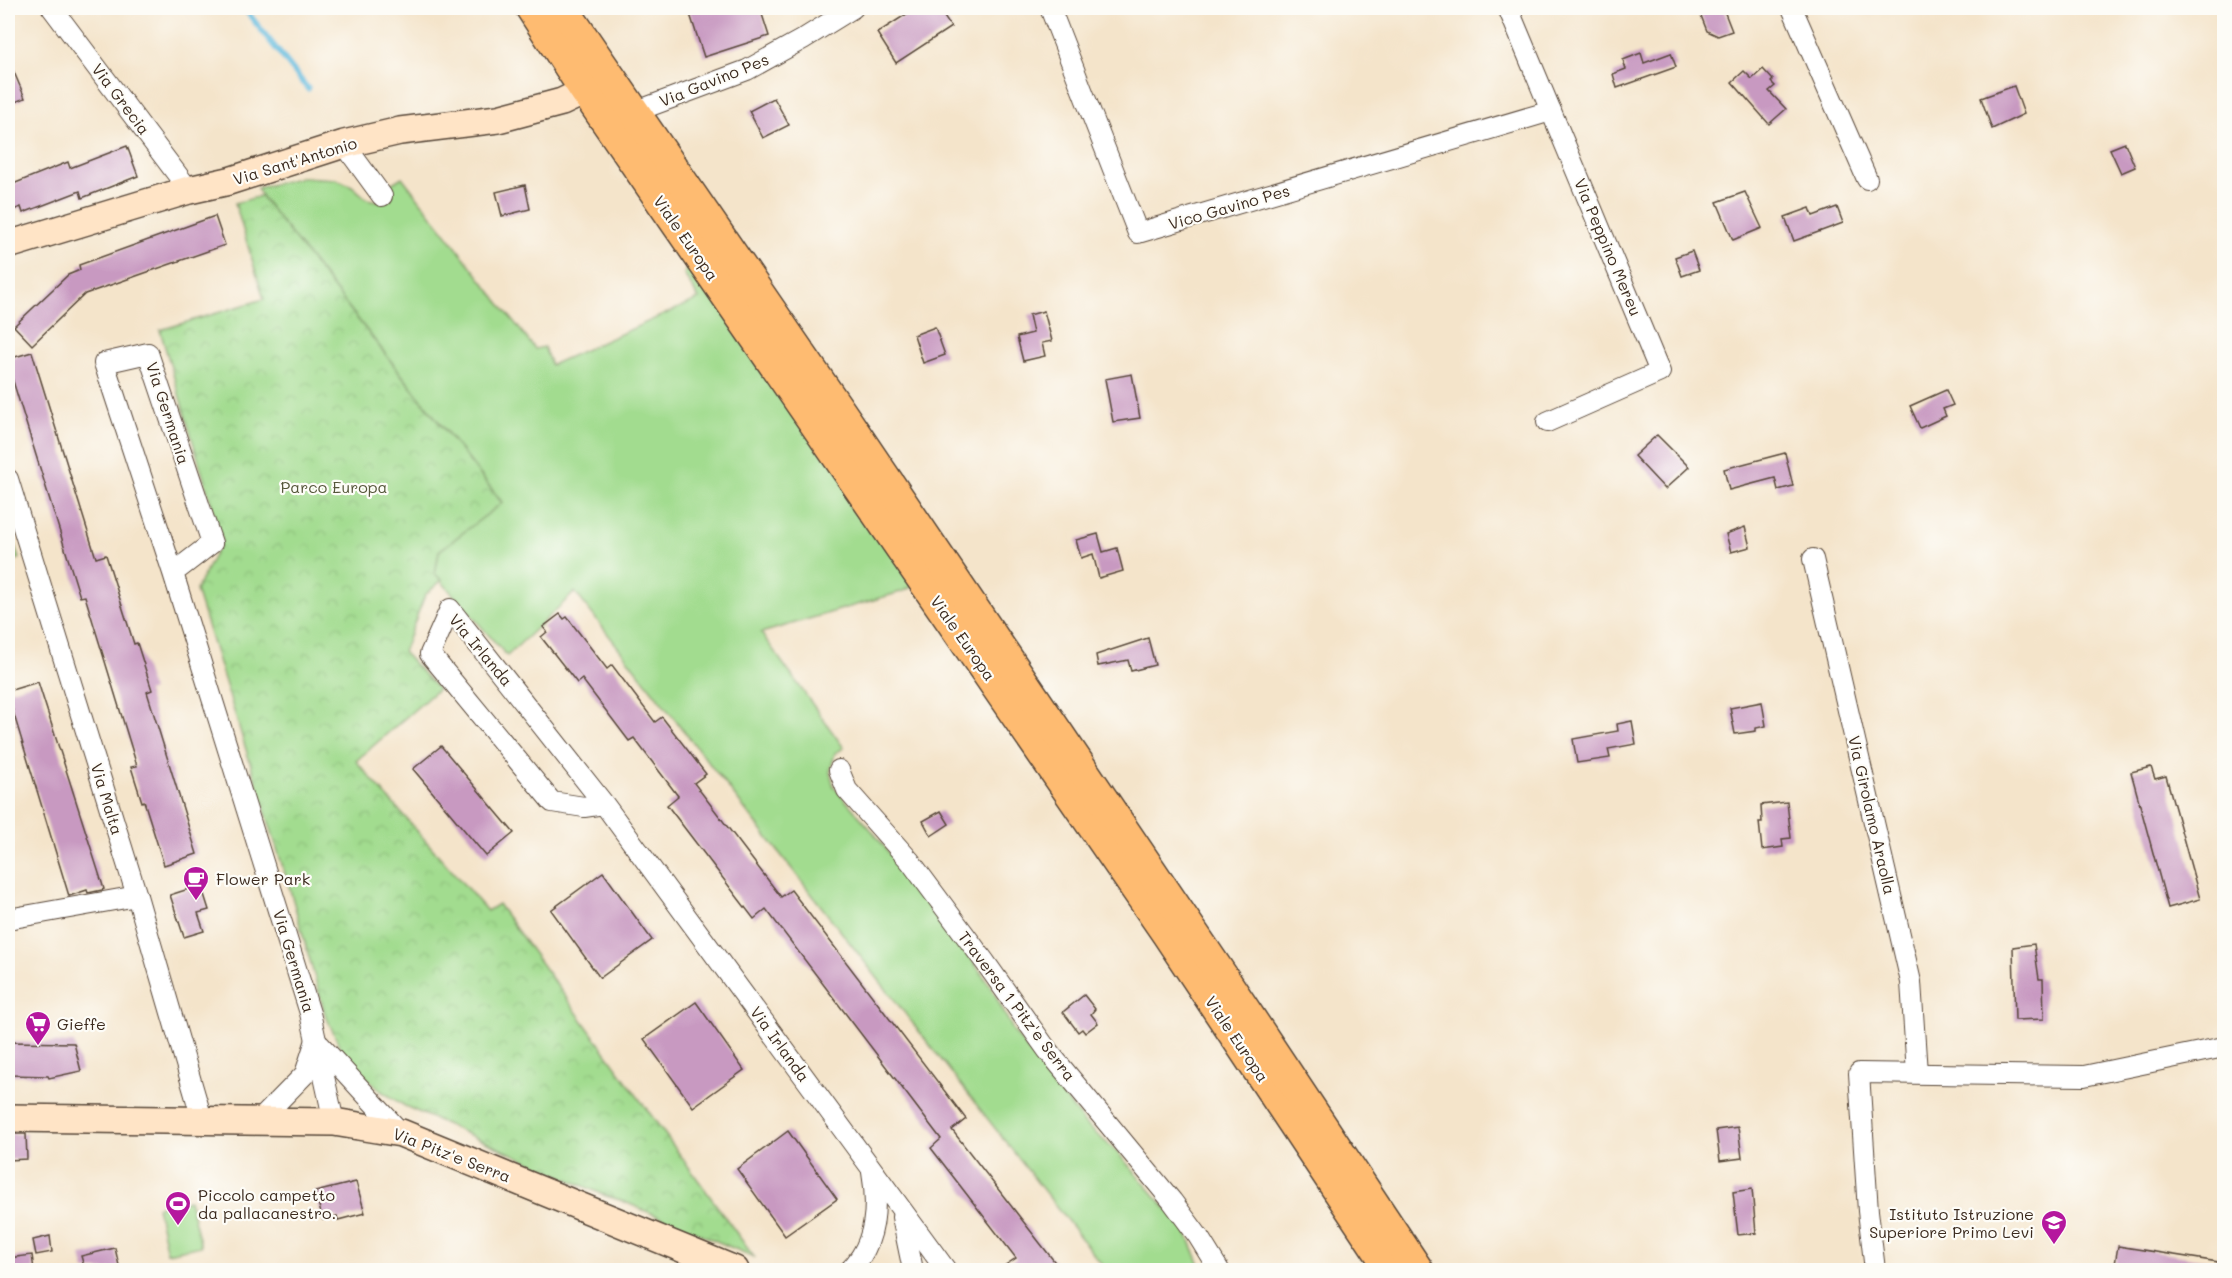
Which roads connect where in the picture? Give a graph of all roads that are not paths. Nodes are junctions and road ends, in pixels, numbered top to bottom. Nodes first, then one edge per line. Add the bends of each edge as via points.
1 (52, 8) edge
2 (531, 8) edge
3 (563, 8) edge
4 (853, 8) edge
5 (1050, 8) edge
6 (1508, 8) edge
7 (1792, 8) edge
8 (585, 91) junction
9 (1551, 111) junction
10 (634, 112) junction
11 (344, 144) junction
12 (1867, 179) dead end
13 (189, 190) junction
14 (382, 196) dead end
15 (8, 245) edge
16 (1547, 422) dead end
17 (8, 479) edge
18 (1813, 559) dead end
19 (173, 573) junction
20 (839, 770) dead end
21 (604, 804) junction
22 (137, 896) junction
23 (8, 919) edge
24 (316, 1040) junction
25 (2224, 1047) edge
26 (1917, 1073) junction
27 (8, 1118) edge
28 (202, 1119) junction
29 (260, 1120) junction
30 (334, 1122) junction
31 (401, 1133) junction
32 (871, 1169) junction
33 (900, 1208) junction
34 (735, 1270) edge
35 (850, 1270) edge
36 (913, 1270) edge
37 (946, 1270) edge
38 (1219, 1270) edge
39 (1391, 1270) edge
40 (1418, 1270) edge
41 (1875, 1270) edge

1 - 13 street, Via Grecia
2 - 8 main road, Viale Europa
3 - 10 main road, Viale Europa
4 - 10 street, Via Gavino Pes via 747,70
5 - 9 street, Vico Gavino Pes via 1138,233
6 - 9 street, Via Peppino Mereu
7 - 12 street
8 - 11 street, Via Sant'Antonio via 562,102 498,120 400,132
8 - 39 main road, Viale Europa via 1160,924
9 - 16 street, Via Peppino Mereu via 1660,372
10 - 40 main road, Viale Europa via 869,453
11 - 13 street, Via Sant'Antonio
11 - 14 street
13 - 15 street, Via Sant'Antonio
17 - 22 street, Via Malta
18 - 26 street, Via Girolamo Araolla via 1911,982
19 - 19 street, Via Germania via 212,543 148,353 104,363
19 - 24 street, Via Germania
20 - 38 street, Traversa 1 Pitz'e Serra via 847,790 909,861 1048,1051 1172,1201
21 - 21 street, Via Irlanda via 457,618 450,609 430,654 552,802 584,807
21 - 32 street, Via Irlanda
22 - 23 street
22 - 28 street, Via Malta
24 - 29 street via 304,1074
24 - 30 street, Via Germania
24 - 31 street, Via Germania
25 - 26 street via 2084,1076
26 - 41 street via 1859,1072
27 - 28 street, Via Pitz'e Serra
28 - 29 street, Via Pitz'e Serra
29 - 30 street, Via Pitz'e Serra
30 - 31 street, Via Pitz'e Serra
31 - 34 street, Via Pitz'e Serra
32 - 33 street, Via Irlanda
32 - 35 street, Via Irlanda via 876,1210 871,1234
33 - 36 street, Via Irlanda
33 - 37 street, Via Irlanda

